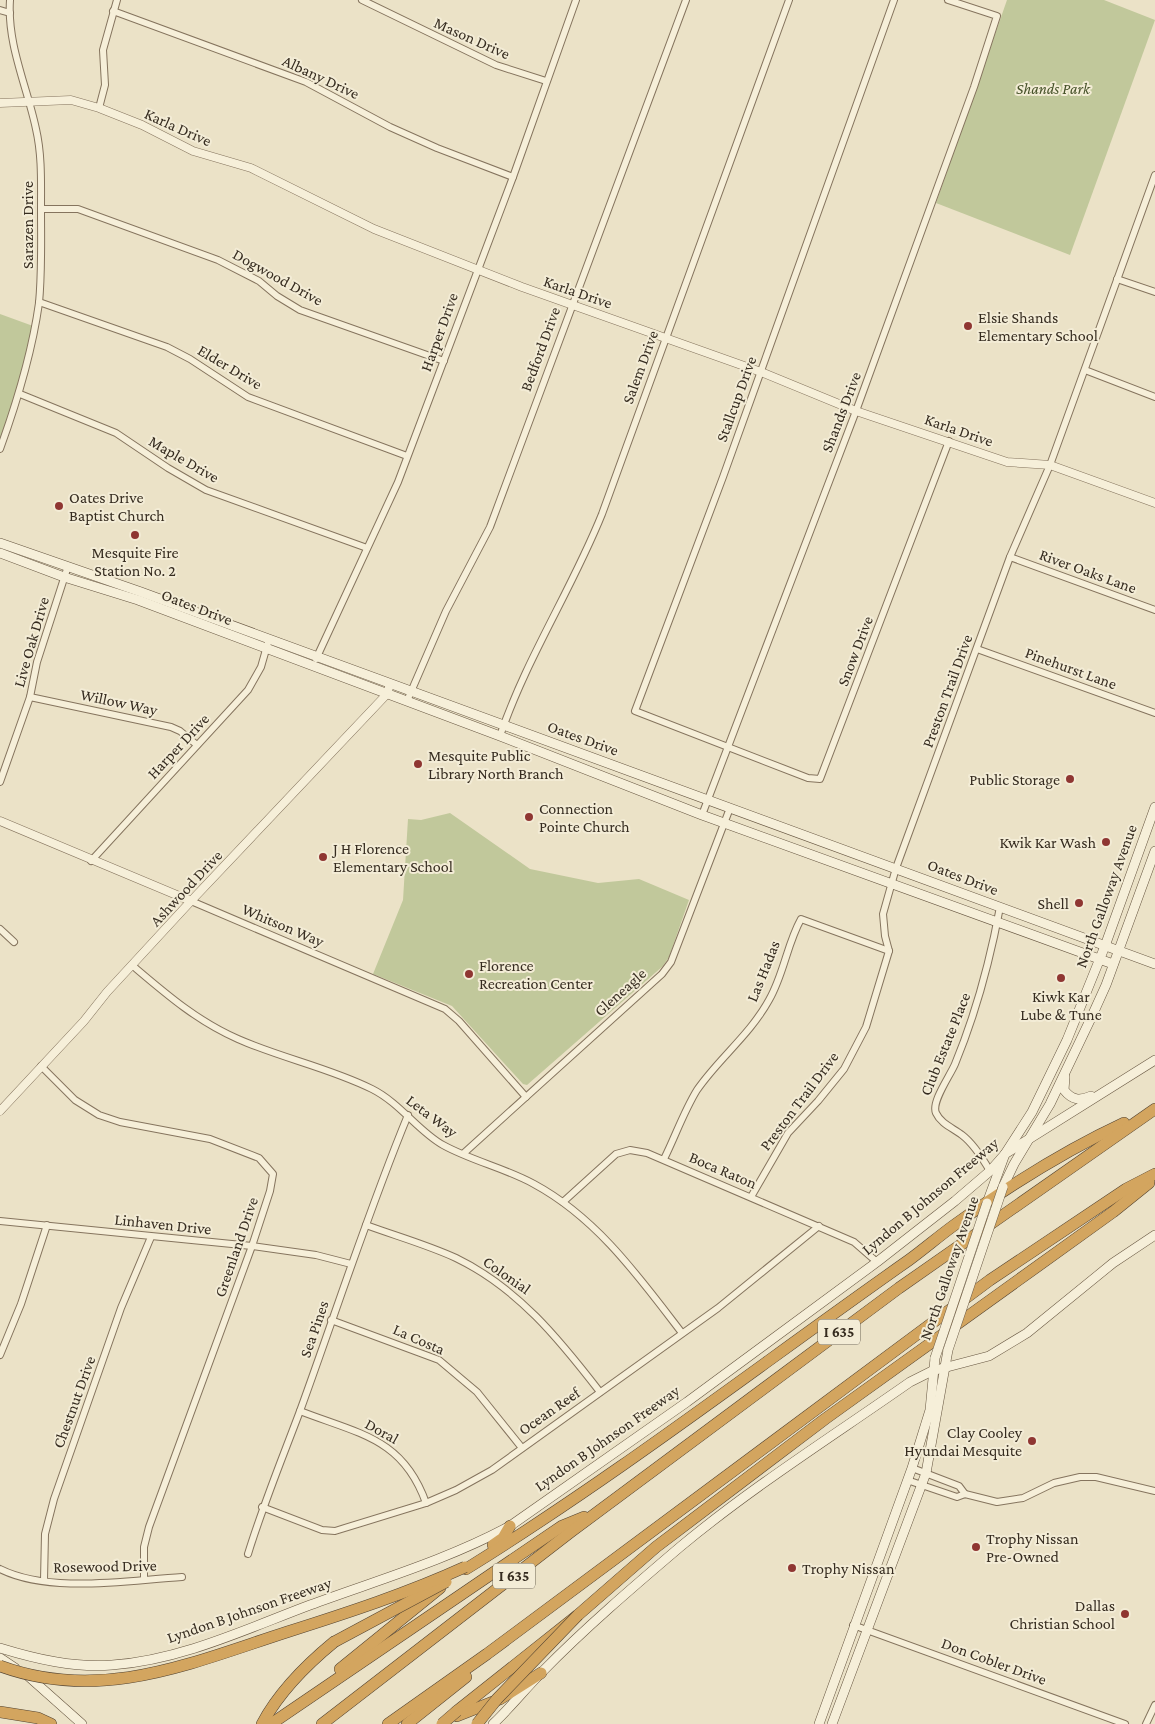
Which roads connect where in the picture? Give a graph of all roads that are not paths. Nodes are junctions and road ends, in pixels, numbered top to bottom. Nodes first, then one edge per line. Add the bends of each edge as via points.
1 (10, 0) edge
2 (117, 0) edge
3 (362, 0) edge
4 (576, 0) edge
5 (686, 0) edge
6 (789, 0) edge
7 (894, 0) edge
8 (948, 0) edge
9 (0, 10) edge
10 (113, 11) junction
11 (10, 13) junction
12 (546, 81) junction
13 (29, 101) junction
14 (0, 103) edge
15 (99, 108) junction
16 (1155, 175) edge
17 (513, 177) junction
18 (1154, 183) edge
19 (41, 209) junction
20 (477, 270) junction
21 (1117, 279) junction
22 (1155, 292) edge
23 (39, 302) junction
24 (571, 304) junction
25 (665, 338) junction
26 (444, 361) junction
27 (1085, 370) junction
28 (760, 372) junction
29 (20, 394) junction
30 (1155, 397) edge
31 (856, 411) junction
32 (949, 441) junction
33 (0, 449) edge
34 (407, 456) junction
35 (1050, 465) junction
36 (1155, 503) edge
37 (0, 542) edge
38 (367, 548) junction
39 (0, 553) edge
40 (1010, 557) junction
41 (68, 566) junction
42 (64, 577) junction
43 (1155, 610) edge
44 (269, 639) junction
45 (977, 649) junction
46 (266, 650) junction
47 (317, 657) junction
48 (312, 667) junction
49 (390, 684) junction
50 (410, 691) junction
51 (387, 694) junction
52 (30, 697) junction
53 (407, 701) junction
54 (1155, 713) edge
55 (504, 725) junction
56 (500, 736) junction
57 (197, 745) junction
58 (728, 748) junction
59 (0, 782) edge
60 (707, 800) junction
61 (1155, 807) edge
62 (730, 808) junction
63 (702, 815) junction
64 (1153, 818) edge
65 (0, 821) edge
66 (725, 823) junction
67 (1155, 851) edge
68 (91, 861) junction
69 (896, 868) junction
70 (891, 883) junction
71 (191, 901) junction
72 (1000, 907) junction
73 (997, 923) junction
74 (0, 929) edge
75 (14, 942) dead end
76 (1105, 946) junction
77 (1118, 950) junction
78 (890, 951) junction
79 (1099, 959) junction
80 (1114, 964) junction
81 (1155, 964) edge
82 (133, 966) junction
83 (1155, 1060) edge
84 (42, 1066) junction
85 (1067, 1066) junction
86 (1107, 1090) junction
87 (526, 1096) junction
88 (1155, 1108) edge
89 (0, 1110) edge
90 (408, 1115) junction
91 (1028, 1138) junction
92 (464, 1153) junction
93 (1005, 1154) junction
94 (664, 1159) junction
95 (990, 1172) junction
96 (1155, 1176) edge
97 (975, 1184) junction
98 (993, 1193) junction
99 (751, 1197) junction
100 (563, 1202) junction
101 (993, 1217) junction
102 (0, 1221) edge
103 (48, 1225) junction
104 (366, 1225) junction
105 (819, 1226) junction
106 (1155, 1235) edge
107 (150, 1237) junction
108 (252, 1246) junction
109 (877, 1262) junction
110 (351, 1264) junction
111 (332, 1320) junction
112 (682, 1333) junction
113 (0, 1355) edge
114 (944, 1368) junction
115 (932, 1371) junction
116 (910, 1382) junction
117 (600, 1392) junction
118 (932, 1392) junction
119 (300, 1411) junction
120 (522, 1448) junction
121 (912, 1468) junction
122 (926, 1473) junction
123 (907, 1480) junction
124 (921, 1485) junction
125 (1155, 1491) edge
126 (966, 1494) junction
127 (426, 1503) junction
128 (262, 1507) junction
129 (599, 1511) junction
130 (510, 1526) junction
131 (248, 1554) dead end
132 (466, 1568) junction
133 (0, 1569) edge
134 (182, 1577) dead end
135 (144, 1579) junction
136 (44, 1580) junction
137 (578, 1615) junction
138 (853, 1625) junction
139 (868, 1630) junction
140 (0, 1648) edge
141 (487, 1654) junction
142 (0, 1658) edge
143 (0, 1666) edge
144 (541, 1673) junction
145 (314, 1694) junction
146 (1155, 1705) edge
147 (0, 1712) edge
148 (51, 1724) edge
149 (82, 1724) edge
150 (262, 1724) edge
151 (271, 1724) edge
152 (322, 1724) edge
153 (388, 1724) edge
154 (407, 1724) edge
155 (440, 1724) edge
156 (477, 1724) edge
157 (493, 1724) edge
158 (819, 1724) edge
159 (832, 1724) edge
160 (1125, 1724) edge
161 (1146, 1724) edge

1 - 11 street, Sarazen Drive
2 - 10 street
3 - 12 street, Mason Drive via 496,65
4 - 12 street, Harper Drive
5 - 24 street, Bedford Drive
6 - 25 street, Salem Drive
7 - 28 street, Stallcup Drive
8 - 31 street, Shands Drive via 997,16
9 - 11 street
10 - 15 street via 103,50 105,85
10 - 17 street, Albany Drive via 306,82 421,141
11 - 13 street, Sarazen Drive via 11,33
12 - 17 street, Harper Drive
13 - 14 street, Karla Drive
13 - 15 street, Karla Drive via 71,100
13 - 19 street, Sarazen Drive via 40,154
15 - 20 street, Karla Drive via 142,125 193,152 250,168 374,230
16 - 18 street, Preston Trail Drive
17 - 20 street, Harper Drive
18 - 21 street, Preston Trail Drive
19 - 23 street, Sarazen Drive
19 - 26 street, Dogwood Drive via 78,209 218,260 258,281 300,310
20 - 24 street, Karla Drive
20 - 26 street, Harper Drive
21 - 22 street
21 - 27 street, Preston Trail Drive
23 - 29 street, Sarazen Drive
23 - 34 street, Elder Drive via 167,347 248,398
24 - 25 street, Karla Drive
24 - 50 street, Bedford Drive via 490,527 446,611
25 - 28 street, Karla Drive
25 - 55 street, Salem Drive via 591,542
26 - 34 street, Harper Drive
27 - 30 street
27 - 35 street, Preston Trail Drive
28 - 31 street, Karla Drive
28 - 58 street, Stallcup Drive via 635,711
29 - 33 street, Sarazen Drive
29 - 38 street, Maple Drive via 116,433 206,490
31 - 32 street, Karla Drive
31 - 58 street, Shands Drive
32 - 35 street, Karla Drive via 1007,462
32 - 58 street, Snow Drive via 820,779 808,778
34 - 38 street, Harper Drive
35 - 36 street, Karla Drive
35 - 40 street, Preston Trail Drive
37 - 41 main road, Oates Drive
38 - 47 street, Harper Drive
39 - 42 main road, Oates Drive
40 - 43 street, River Oaks Lane
40 - 45 street, Preston Trail Drive
41 - 42 street, Live Oak Drive
41 - 44 main road, Oates Drive
42 - 46 main road, Oates Drive via 138,600
42 - 52 street, Live Oak Drive via 37,662
44 - 46 street, Harper Drive
44 - 47 main road, Oates Drive
45 - 54 street, Pinehurst Lane
45 - 69 street, Preston Trail Drive
46 - 48 main road, Oates Drive
46 - 57 street, Harper Drive via 248,690
47 - 48 street, Harper Drive
47 - 49 main road, Oates Drive
48 - 51 main road, Oates Drive
49 - 50 main road, Oates Drive
49 - 51 street, Ashwood Drive
50 - 53 street, Bedford Drive
50 - 55 main road, Oates Drive
51 - 53 main road, Oates Drive
51 - 71 street, Ashwood Drive
52 - 57 street, Willow Way via 172,727
52 - 59 street, Live Oak Drive
53 - 56 main road, Oates Drive
55 - 56 street, Salem Drive
55 - 60 main road, Oates Drive
56 - 63 main road, Oates Drive
57 - 68 street, Harper Drive
58 - 60 street, Shands Drive
60 - 62 main road, Oates Drive
60 - 63 street, Shands Drive
61 - 64 main road, North Galloway Avenue
62 - 66 street, Gleneagle
62 - 69 main road, Oates Drive
63 - 66 main road, Oates Drive
64 - 76 main road, North Galloway Avenue
65 - 68 street, Whitson Way
66 - 70 main road, Oates Drive
66 - 87 street, Gleneagle via 671,962 662,974
67 - 77 main road, North Galloway Avenue
68 - 71 street, Whitson Way
69 - 70 street, Preston Trail Drive
69 - 72 main road, Oates Drive
70 - 73 main road, Oates Drive
70 - 78 street, Preston Trail Drive via 883,914
71 - 82 street, Ashwood Drive
71 - 87 street, Whitson Way via 445,1009
72 - 73 street, Club Estate Place
72 - 76 main road, Oates Drive
73 - 79 main road, Oates Drive
73 - 95 street, Club Estate Place via 980,998 935,1108 945,1124 973,1146
74 - 75 street
76 - 77 main road, Oates Drive
76 - 79 main road, North Galloway Avenue
77 - 80 main road, North Galloway Avenue
77 - 81 main road, Oates Drive
78 - 94 street, Las Hadas via 801,918 789,942 770,999 742,1040 697,1090
78 - 99 street, Preston Trail Drive via 866,1027 844,1069 788,1133
79 - 80 main road, Oates Drive
79 - 93 main road, North Galloway Avenue via 1047,1082
80 - 85 main road, North Galloway Avenue
82 - 84 street, Ashwood Drive
82 - 90 street, Leta Way via 176,1004 200,1019 238,1039 372,1089
83 - 86 main road, Lyndon B Johnson Freeway
84 - 89 street, Ashwood Drive
84 - 108 street, Greenland Drive via 75,1100 109,1119 210,1139 265,1162 274,1179
85 - 86 main road via 1064,1090 1069,1097 1078,1100
85 - 91 main road, North Galloway Avenue via 1050,1104
86 - 91 main road, Lyndon B Johnson Freeway
87 - 92 street, Gleneagle
88 - 129 highway, I 635 via 899,1288
88 - 132 highway via 1079,1144 953,1226 668,1434 554,1513
90 - 92 street, Leta Way via 443,1145
90 - 104 street, Sea Pines
91 - 93 main road, Lyndon B Johnson Freeway
91 - 101 main road, North Galloway Avenue, bridge via 1003,1187
92 - 100 street, Leta Way via 534,1184
93 - 95 main road, Lyndon B Johnson Freeway
93 - 98 main road, North Galloway Avenue
94 - 99 street, Boca Raton
94 - 100 street, Boca Raton via 630,1150 616,1154
95 - 97 main road, Lyndon B Johnson Freeway
96 - 137 highway via 1113,1212 656,1547
96 - 141 highway, I 635 via 1126,1189 990,1280
97 - 98 main road via 983,1184
97 - 109 main road, Lyndon B Johnson Freeway
98 - 101 main road, bridge
98 - 115 main road, North Galloway Avenue, bridge
99 - 105 street, Boca Raton
100 - 112 street, Leta Way via 618,1251
101 - 114 main road, North Galloway Avenue, bridge
102 - 103 street, Linhaven Drive
103 - 107 street, Linhaven Drive
103 - 113 street
104 - 110 street, Sea Pines
104 - 117 street, Colonial via 455,1258 509,1291 556,1336
105 - 109 street, Boca Raton via 854,1242
105 - 112 street, Ocean Reef
106 - 114 main road via 1113,1263 1027,1333 989,1356
107 - 108 street, Linhaven Drive
107 - 136 street, Chestnut Drive via 121,1308 54,1499 45,1534
108 - 110 street, Linhaven Drive via 316,1255
108 - 135 street, Greenland Drive via 149,1527 144,1547
109 - 130 main road, Lyndon B Johnson Freeway
110 - 111 street, Sea Pines
111 - 119 street, Sea Pines
111 - 120 street, La Costa via 439,1360 477,1392
112 - 117 street, Ocean Reef
114 - 115 main road
114 - 122 main road, North Galloway Avenue
115 - 116 main road
115 - 118 main road, North Galloway Avenue
116 - 118 main road via 924,1384
116 - 144 main road via 763,1484 681,1546
117 - 120 street, Ocean Reef
118 - 121 main road, North Galloway Avenue via 930,1410
119 - 127 street, Doral via 357,1432 391,1450 413,1472
119 - 128 street, Sea Pines
120 - 127 street, Ocean Reef via 474,1481
121 - 122 street
121 - 123 main road, North Galloway Avenue
122 - 124 main road, North Galloway Avenue
122 - 126 street via 959,1486
123 - 124 street
123 - 138 main road, North Galloway Avenue
124 - 126 street via 957,1497
124 - 139 main road, North Galloway Avenue
125 - 126 street via 1080,1476 1054,1483 1024,1498 984,1500
127 - 128 street, Ocean Reef via 328,1532
128 - 131 street, Sea Pines
129 - 145 highway via 562,1526
129 - 152 highway, I 635
130 - 140 main road, Lyndon B Johnson Freeway via 480,1543 391,1577 166,1656 111,1665 78,1665
130 - 145 highway via 503,1538 327,1678
132 - 143 highway, bridge via 347,1613 152,1674 127,1679 78,1681 37,1676
132 - 150 highway, bridge via 334,1642 309,1662 287,1687
133 - 136 street, Rosewood Drive
134 - 135 street, Rosewood Drive
135 - 136 street, Rosewood Drive
137 - 155 highway, bridge
137 - 156 highway, bridge
138 - 139 street, Don Cobler Drive
138 - 158 main road, North Galloway Avenue
139 - 159 main road, North Galloway Avenue
139 - 160 street, Don Cobler Drive
141 - 153 highway, I 635
141 - 154 highway via 465,1678
142 - 149 main road via 36,1682
144 - 155 highway via 500,1699
144 - 157 main road
145 - 151 highway
146 - 161 street
147 - 148 highway via 38,1718

